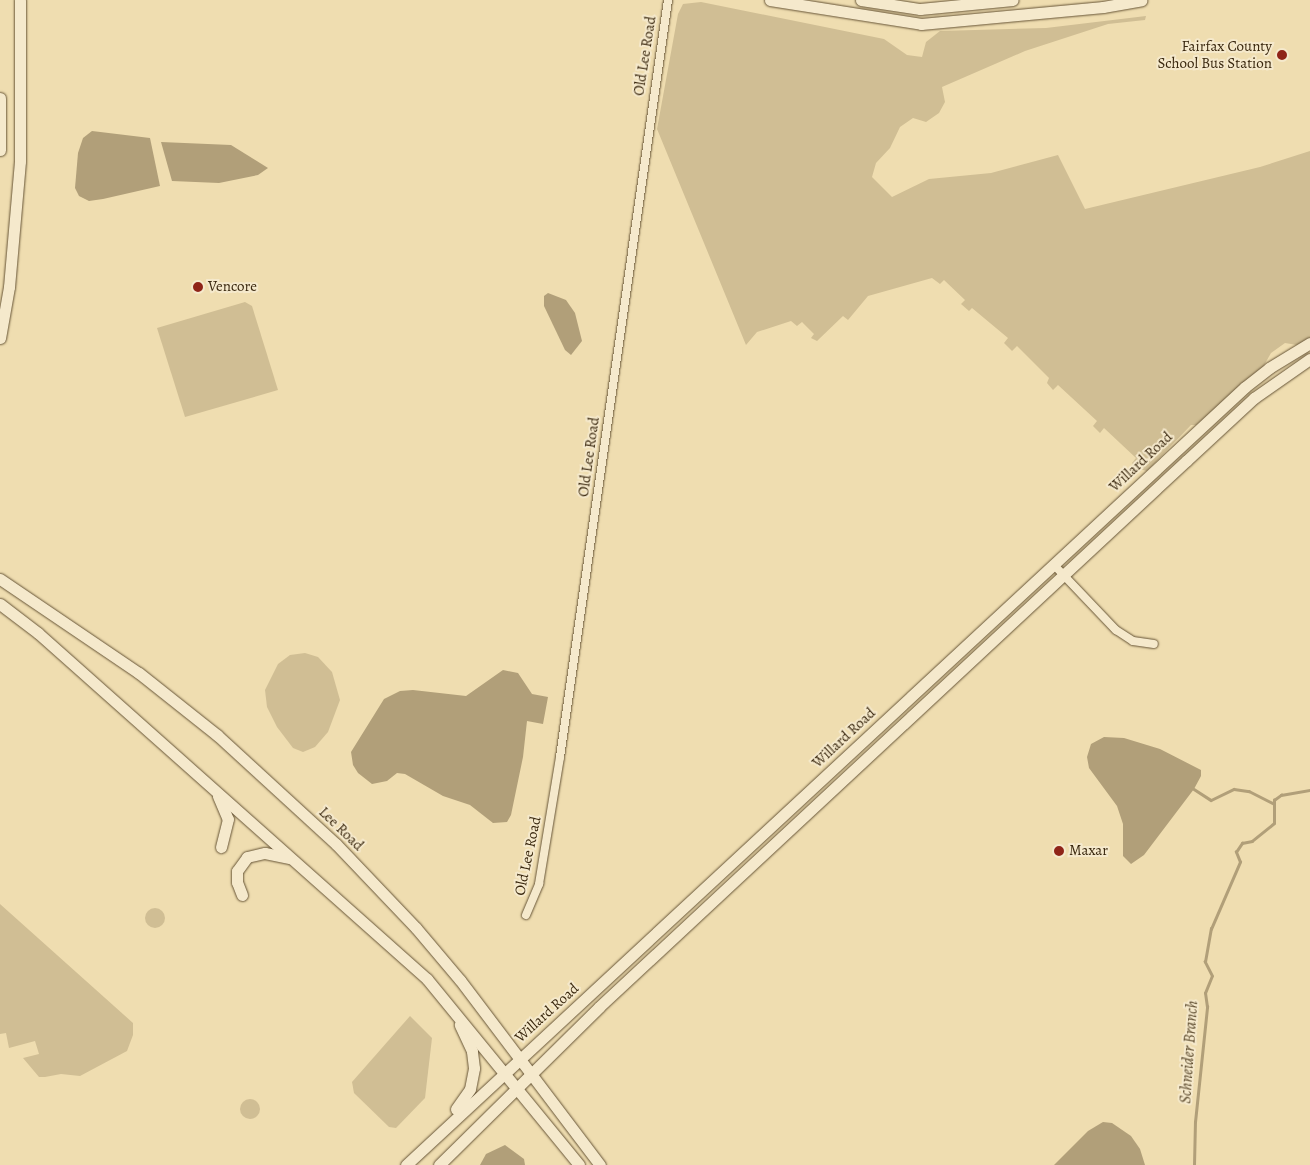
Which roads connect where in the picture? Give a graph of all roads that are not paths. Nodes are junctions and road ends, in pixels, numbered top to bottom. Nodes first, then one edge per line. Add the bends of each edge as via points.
1 (20, 0) edge
2 (668, 0) edge
3 (770, 0) edge
4 (861, 0) edge
5 (1013, 0) edge
6 (1141, 0) edge
7 (0, 98) edge
8 (0, 150) edge
9 (0, 338) edge
10 (1310, 343) edge
11 (1310, 359) edge
12 (1054, 564) junction
13 (1065, 576) junction
14 (0, 579) edge
15 (0, 604) edge
16 (1154, 644) dead end
17 (211, 786) junction
18 (221, 847) dead end
19 (294, 860) junction
20 (242, 895) dead end
21 (526, 915) dead end
22 (427, 979) junction
23 (520, 1058) junction
24 (504, 1072) junction
25 (532, 1073) junction
26 (518, 1087) junction
27 (426, 1146) junction
28 (406, 1165) edge
29 (439, 1165) edge
30 (579, 1165) edge
31 (600, 1165) edge

1 - 9 main road via 20,161 9,287
2 - 21 street, Old Lee Road via 560,757 539,884
3 - 6 main road via 921,24 1104,7
4 - 5 main road via 920,8
7 - 8 main road
10 - 12 main road, Willard Road via 1245,387
11 - 13 main road, Willard Road via 1254,398
12 - 13 street
12 - 23 main road, Willard Road
13 - 16 street via 1116,630 1133,640
13 - 25 main road, Willard Road
14 - 23 main road, Lee Road via 139,673 217,735 330,838 416,928
15 - 17 main road via 38,633
17 - 18 main road via 223,803 228,819
17 - 19 main road
19 - 20 main road via 271,853 247,857 237,871
19 - 22 main road
22 - 24 main road
22 - 27 main road via 464,1032 474,1068 467,1095
23 - 24 main road, Willard Road
23 - 25 main road, Lee Road
24 - 26 main road
24 - 27 main road, Willard Road
25 - 26 main road, Willard Road
25 - 31 main road, Lee Road
26 - 29 main road, Willard Road
26 - 30 main road
27 - 28 main road, Willard Road

